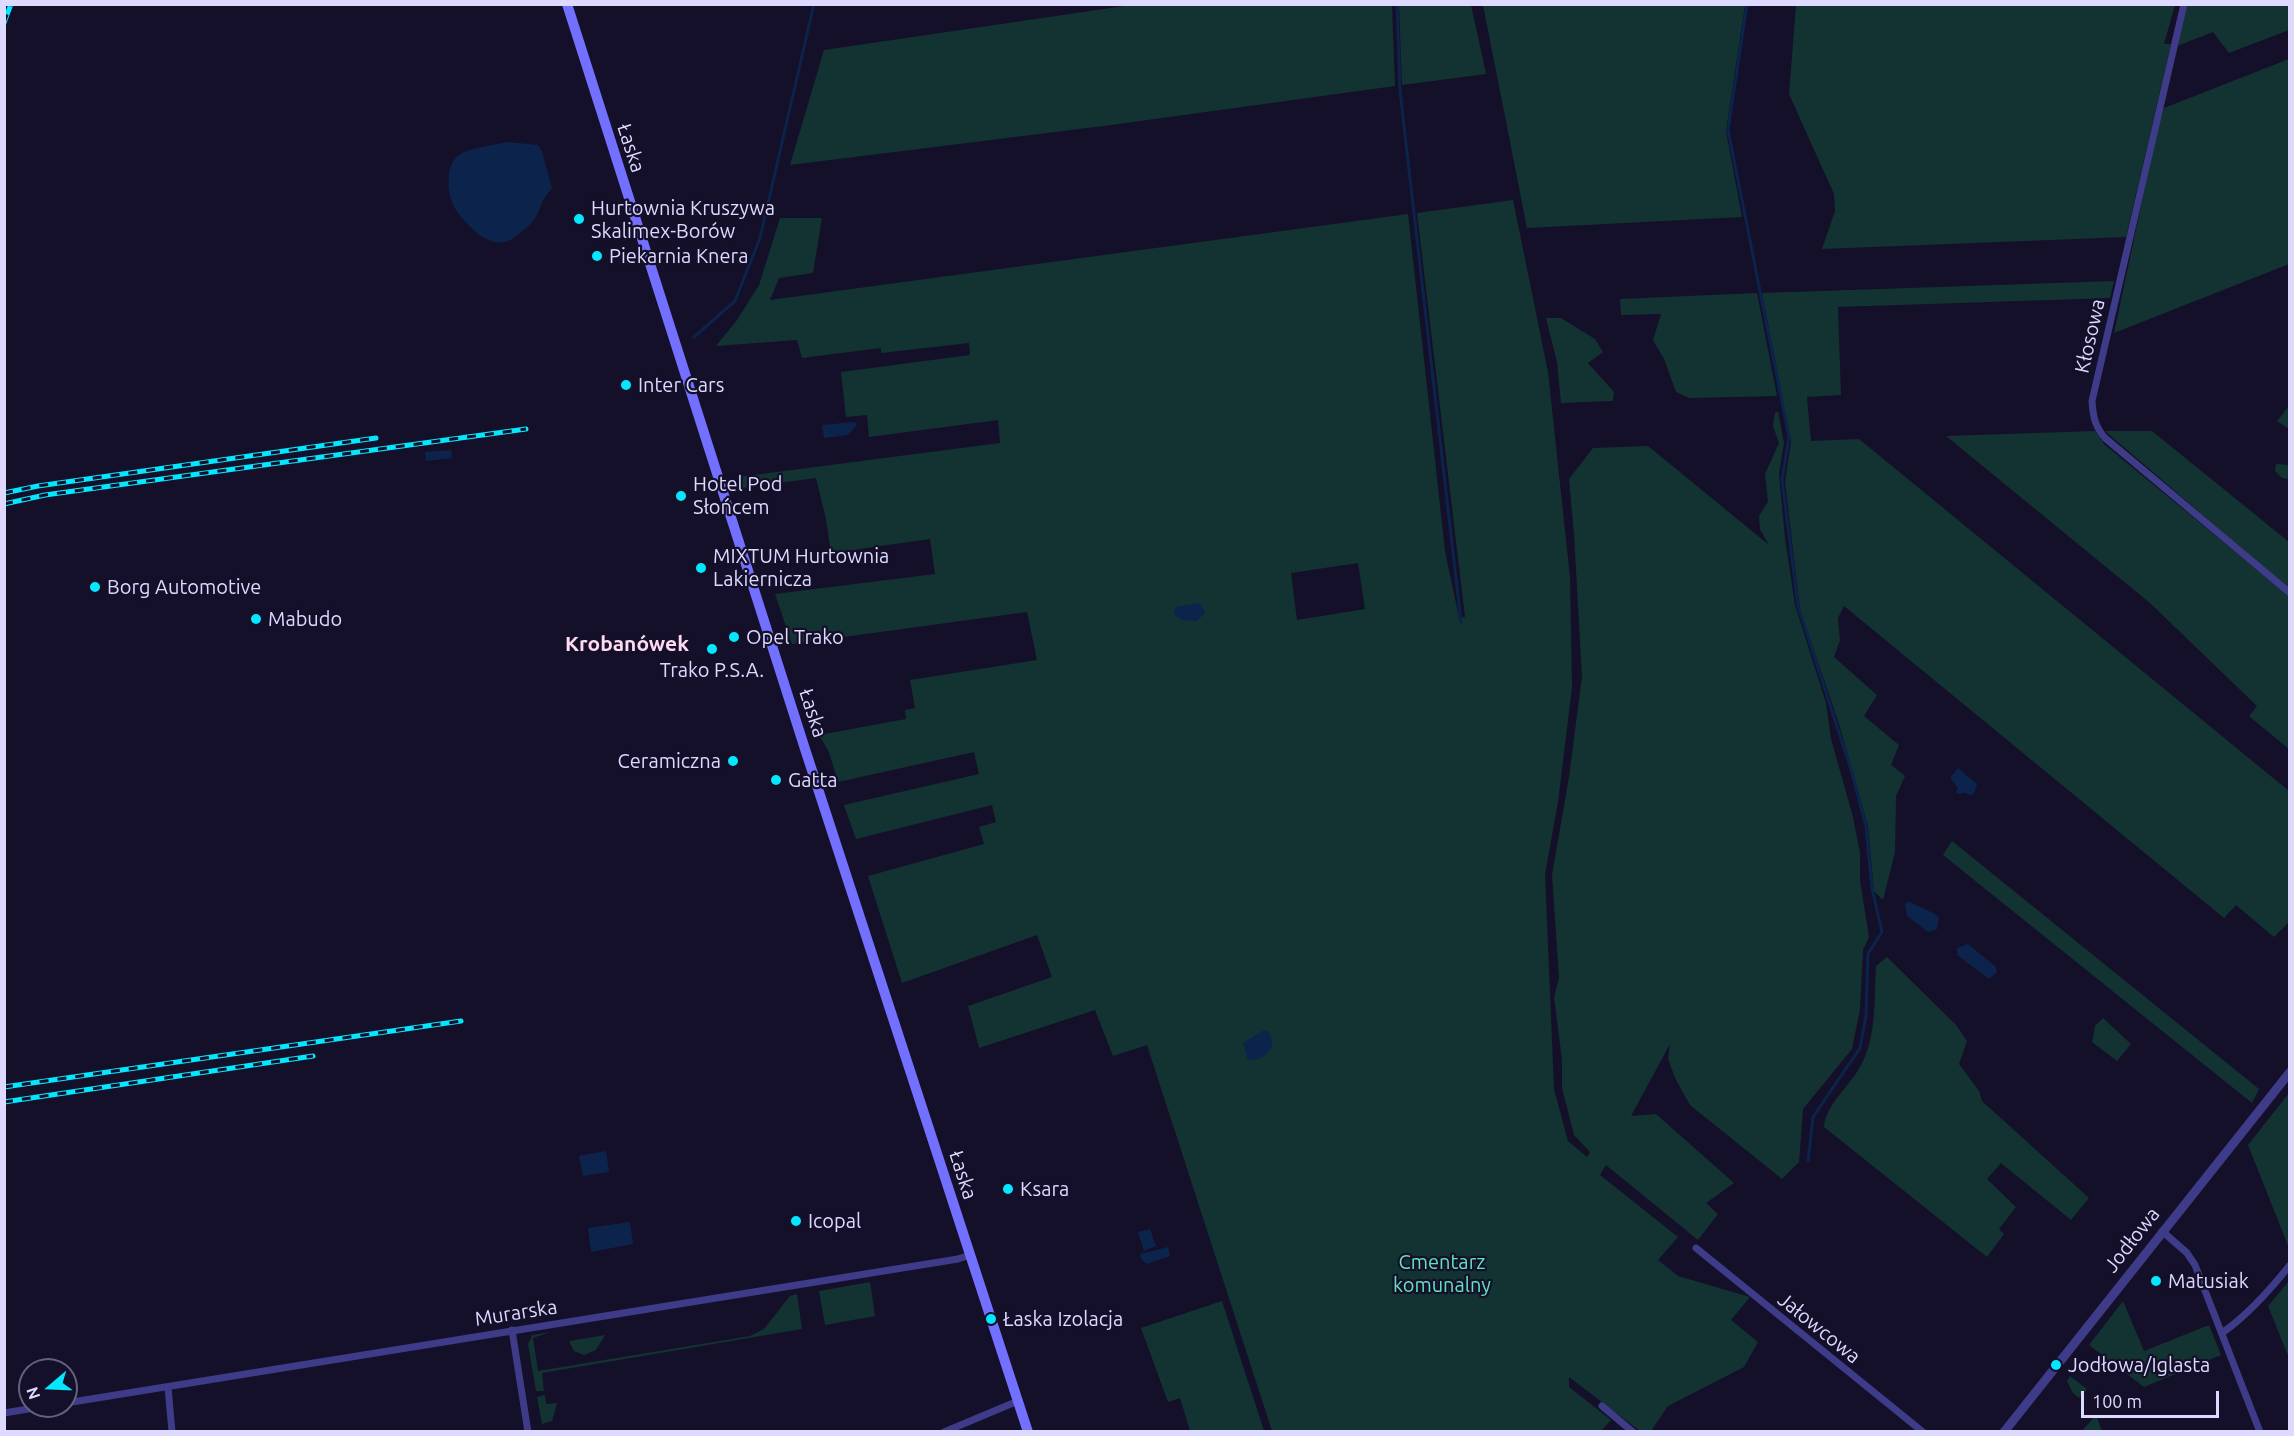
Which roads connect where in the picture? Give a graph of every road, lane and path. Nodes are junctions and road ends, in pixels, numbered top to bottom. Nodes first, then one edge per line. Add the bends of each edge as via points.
1 (567, 4) edge
2 (2184, 4) edge
3 (2289, 593) edge
4 (2289, 1072) edge
5 (2162, 1231) junction
6 (1696, 1248) dead end
7 (970, 1255) junction
8 (2289, 1265) edge
9 (512, 1330) junction
10 (2222, 1333) junction
11 (168, 1387) junction
12 (78, 1401) edge
13 (1018, 1401) junction
14 (1602, 1406) dead end
15 (172, 1431) edge
16 (528, 1431) edge
17 (944, 1431) edge
18 (1028, 1431) edge
19 (1633, 1431) edge
20 (1923, 1431) edge
21 (2004, 1431) edge
22 (2260, 1431) edge

1 - 7 main road, Łaska
2 - 3 street, Kłosowa via 2092,413 2105,438
4 - 5 street, Jodłowa
5 - 10 street via 2195,1265
5 - 21 street, Jodłowa
6 - 20 street, Jałowcowa
7 - 9 street, Murarska
7 - 13 main road, Łaska
8 - 10 street via 2274,1286
9 - 11 street, Murarska
9 - 16 street
10 - 22 street
11 - 12 street, Murarska
11 - 15 street
13 - 17 street
13 - 18 main road, Łaska
14 - 19 street

